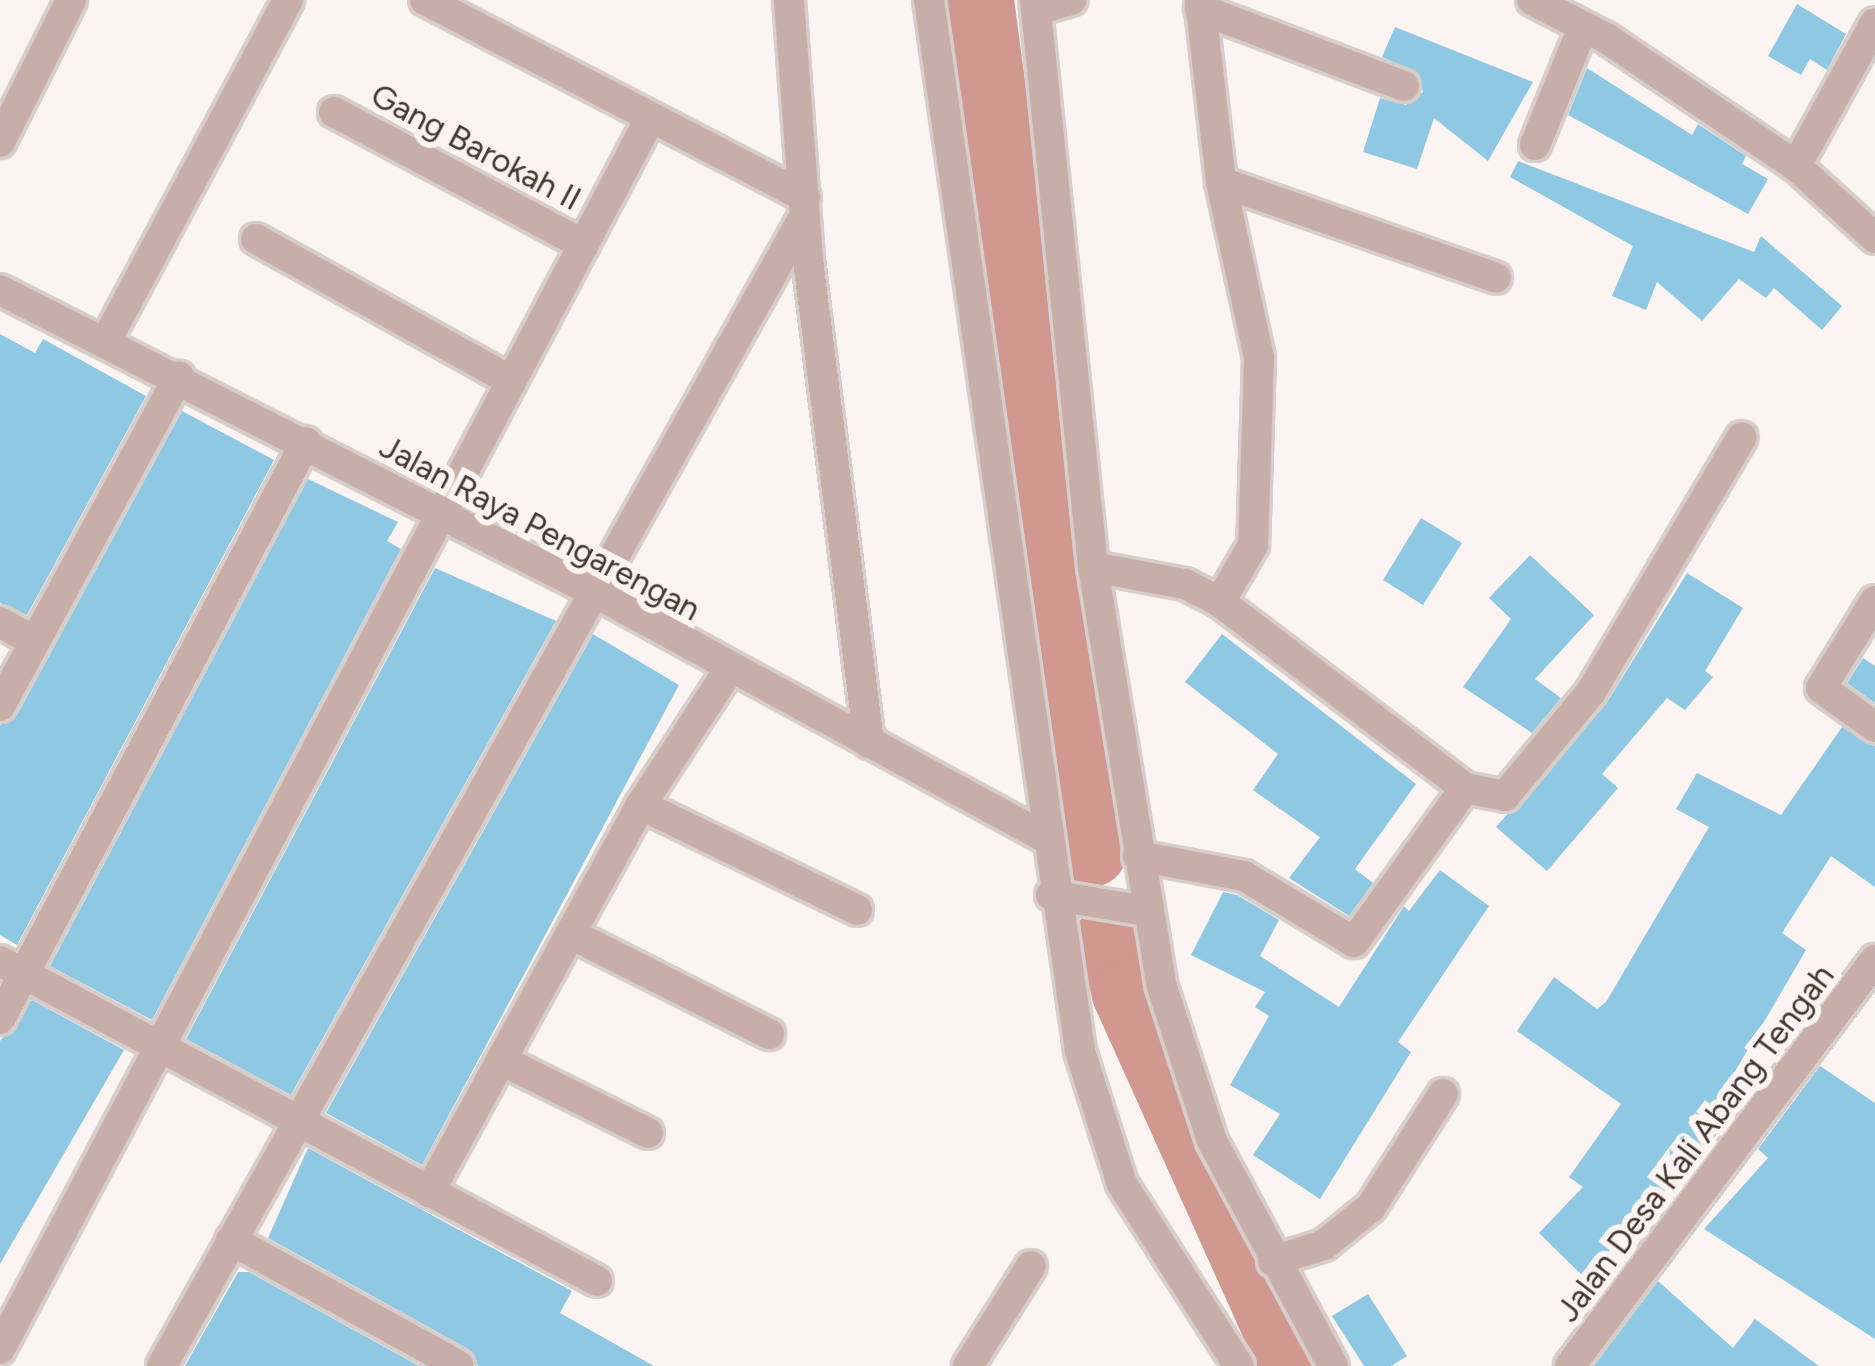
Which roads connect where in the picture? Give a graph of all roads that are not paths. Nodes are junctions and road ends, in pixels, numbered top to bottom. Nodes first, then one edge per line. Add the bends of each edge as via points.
1 (71, 0) edge
2 (288, 0) edge
3 (425, 0) edge
4 (789, 0) edge
5 (929, 0) edge
6 (1072, 0) edge
7 (1532, 0) edge
8 (1200, 4) edge
9 (1035, 5) edge
10 (1875, 23) edge
11 (1583, 27) junction
12 (1404, 86) dead end
13 (334, 112) dead end
14 (650, 119) junction
15 (0, 142) edge
16 (1535, 145) dead end
17 (1796, 166) junction
18 (1221, 182) junction
19 (805, 207) junction
20 (1875, 238) edge
21 (256, 239) dead end
22 (584, 245) junction
23 (1496, 278) dead end
24 (0, 290) edge
25 (106, 341) junction
26 (179, 376) junction
27 (511, 381) junction
28 (1742, 437) dead end
29 (305, 442) junction
30 (439, 518) junction
31 (1093, 567) junction
32 (596, 593) junction
33 (1875, 601) edge
34 (1220, 602) junction
35 (0, 622) edge
36 (34, 641) junction
37 (728, 671) junction
38 (0, 706) edge
39 (1875, 727) edge
40 (869, 743) junction
41 (1465, 788) junction
42 (641, 805) junction
43 (1042, 836) junction
44 (1138, 856) junction
45 (1051, 895) junction
46 (857, 910) dead end
47 (1131, 910) junction
48 (571, 934) junction
49 (1875, 961) edge
50 (12, 967) edge
51 (0, 1019) edge
52 (769, 1034) dead end
53 (161, 1047) junction
54 (501, 1060) junction
55 (1443, 1094) dead end
56 (299, 1123) junction
57 (647, 1133) dead end
58 (429, 1192) junction
59 (231, 1240) junction
60 (1274, 1262) junction
61 (1031, 1266) dead end
62 (597, 1281) dead end
63 (0, 1349) edge
64 (162, 1366) edge
65 (459, 1366) edge
66 (968, 1366) edge
67 (1240, 1366) edge
68 (1333, 1366) edge
69 (1570, 1366) edge

1 - 15 street
2 - 25 street
3 - 14 street
4 - 19 street
5 - 43 street
6 - 9 street
7 - 11 street
8 - 12 street
8 - 18 street
9 - 31 street
10 - 17 street
11 - 16 street
11 - 17 street
13 - 22 street, Gang Barokah II
14 - 19 street
14 - 22 street
17 - 20 street
18 - 23 street
18 - 34 street via 1259,358 1259,490 1253,545
19 - 32 street
19 - 40 street
21 - 27 street
22 - 27 street
24 - 25 street, Jalan Raya Pengarengan
25 - 26 street, Jalan Raya Pengarengan
26 - 29 street, Jalan Raya Pengarengan
26 - 36 street
27 - 30 street
28 - 41 street via 1592,692 1540,759 1505,796
29 - 30 street, Jalan Raya Pengarengan
29 - 50 street
30 - 32 street, Jalan Raya Pengarengan
30 - 53 street
31 - 34 street via 1185,584
31 - 44 street
32 - 37 street, Jalan Raya Pengarengan
32 - 56 street
33 - 39 street via 1821,688
34 - 41 street
35 - 36 street
36 - 38 street
37 - 40 street, Jalan Raya Pengarengan
37 - 42 street
40 - 43 street, Jalan Raya Pengarengan
41 - 44 street via 1354,942 1244,876
42 - 46 street
42 - 48 street
43 - 45 street
44 - 47 street
45 - 47 street
45 - 67 street via 1080,1051 1114,1165 1144,1226
47 - 60 street via 1212,1141
48 - 52 street
48 - 54 street
49 - 69 street, Jalan Desa Kali Abang Tengah
50 - 51 street
50 - 53 street
53 - 56 street
53 - 63 street
54 - 57 street
54 - 58 street
55 - 60 street via 1371,1207 1324,1245
56 - 58 street
56 - 59 street
58 - 62 street
59 - 64 street
59 - 65 street
60 - 68 street
61 - 66 street

